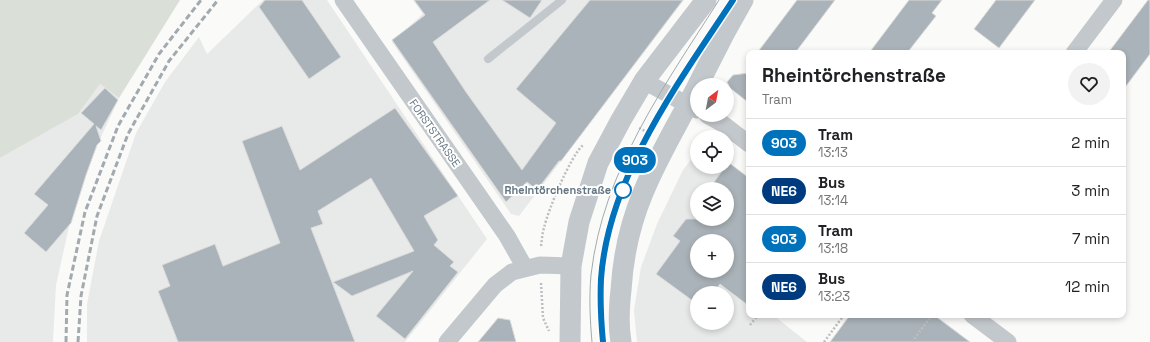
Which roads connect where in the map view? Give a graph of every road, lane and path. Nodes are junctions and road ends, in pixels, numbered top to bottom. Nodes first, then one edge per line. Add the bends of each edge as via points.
1 (343, 0) edge
2 (562, 0) edge
3 (706, 0) edge
4 (743, 0) edge
5 (1114, 0) edge
6 (1076, 50) edge
7 (488, 58) dead end
8 (704, 78) edge
9 (644, 81) junction
10 (690, 95) edge
11 (690, 105) edge
12 (621, 120) junction
13 (719, 122) edge
14 (587, 142) dead end
15 (668, 142) junction
16 (746, 142) edge
17 (532, 266) junction
18 (571, 266) junction
19 (756, 318) edge
20 (842, 318) edge
21 (930, 318) edge
22 (976, 318) edge
23 (750, 325) dead end
24 (549, 332) dead end
25 (447, 342) edge
26 (570, 342) edge
27 (621, 342) edge
28 (824, 342) edge
29 (912, 342) edge
30 (1008, 342) edge

1 - 17 street, FORSTSTRASSE via 507,236
2 - 7 lane
3 - 9 street
4 - 8 street
5 - 6 street
9 - 10 street
9 - 12 street
11 - 15 street
12 - 15 path
12 - 18 street via 596,169 579,222
13 - 16 street
14 - 17 path via 577,150 559,187 544,227 540,249
15 - 27 street via 643,193 625,252 619,314
17 - 18 street
17 - 24 path via 543,318
17 - 25 street via 512,272 494,285
18 - 26 street
19 - 23 path
20 - 28 path
21 - 29 path
22 - 30 street

